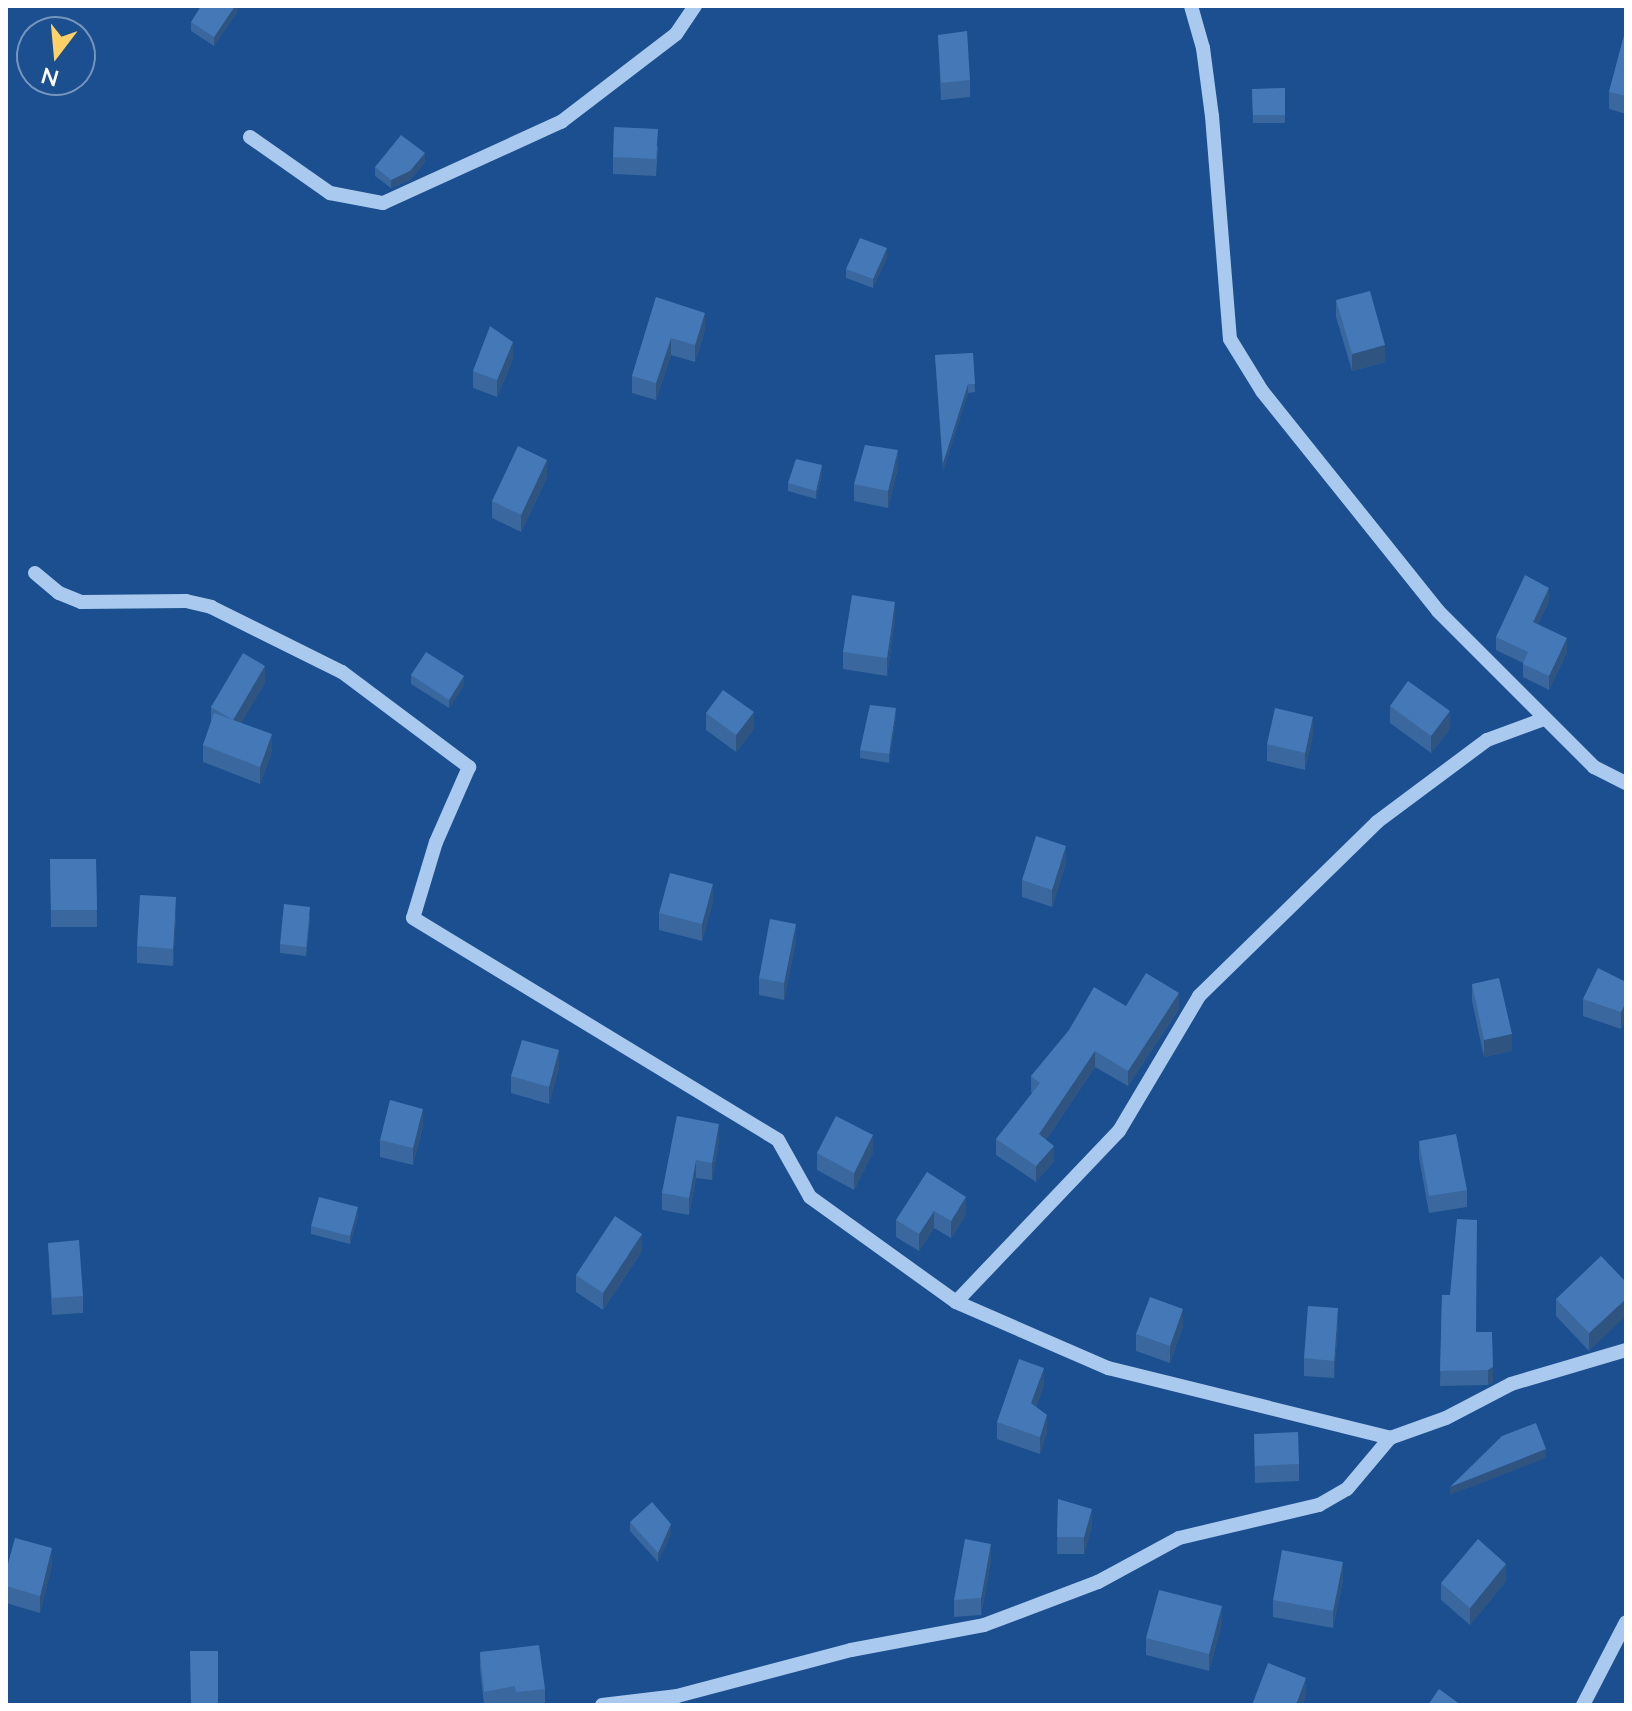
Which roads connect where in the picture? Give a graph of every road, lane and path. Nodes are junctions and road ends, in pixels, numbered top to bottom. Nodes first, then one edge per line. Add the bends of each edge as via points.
1 (695, 6) edge
2 (1191, 6) edge
3 (250, 137) dead end
4 (35, 573) dead end
5 (1544, 719) junction
6 (1626, 783) edge
7 (956, 1302) junction
8 (1626, 1350) edge
9 (1390, 1438) junction
10 (1626, 1622) edge
11 (602, 1705) edge
12 (1583, 1705) edge

1 - 3 street via 676,34 561,122 383,203 330,193
2 - 5 street via 1210,102 1230,339 1262,391 1438,611
4 - 7 street via 81,602 186,601 211,607 342,672 469,767 436,842 413,918 778,1140 810,1197
5 - 6 street via 1594,767
5 - 7 street via 1487,740 1377,822 1199,996 1119,1131
7 - 9 street via 1108,1368
8 - 9 street via 1511,1384 1446,1418
9 - 11 street via 1347,1489 1319,1505 1179,1538 1098,1582 984,1625 851,1650 677,1696
10 - 12 street

